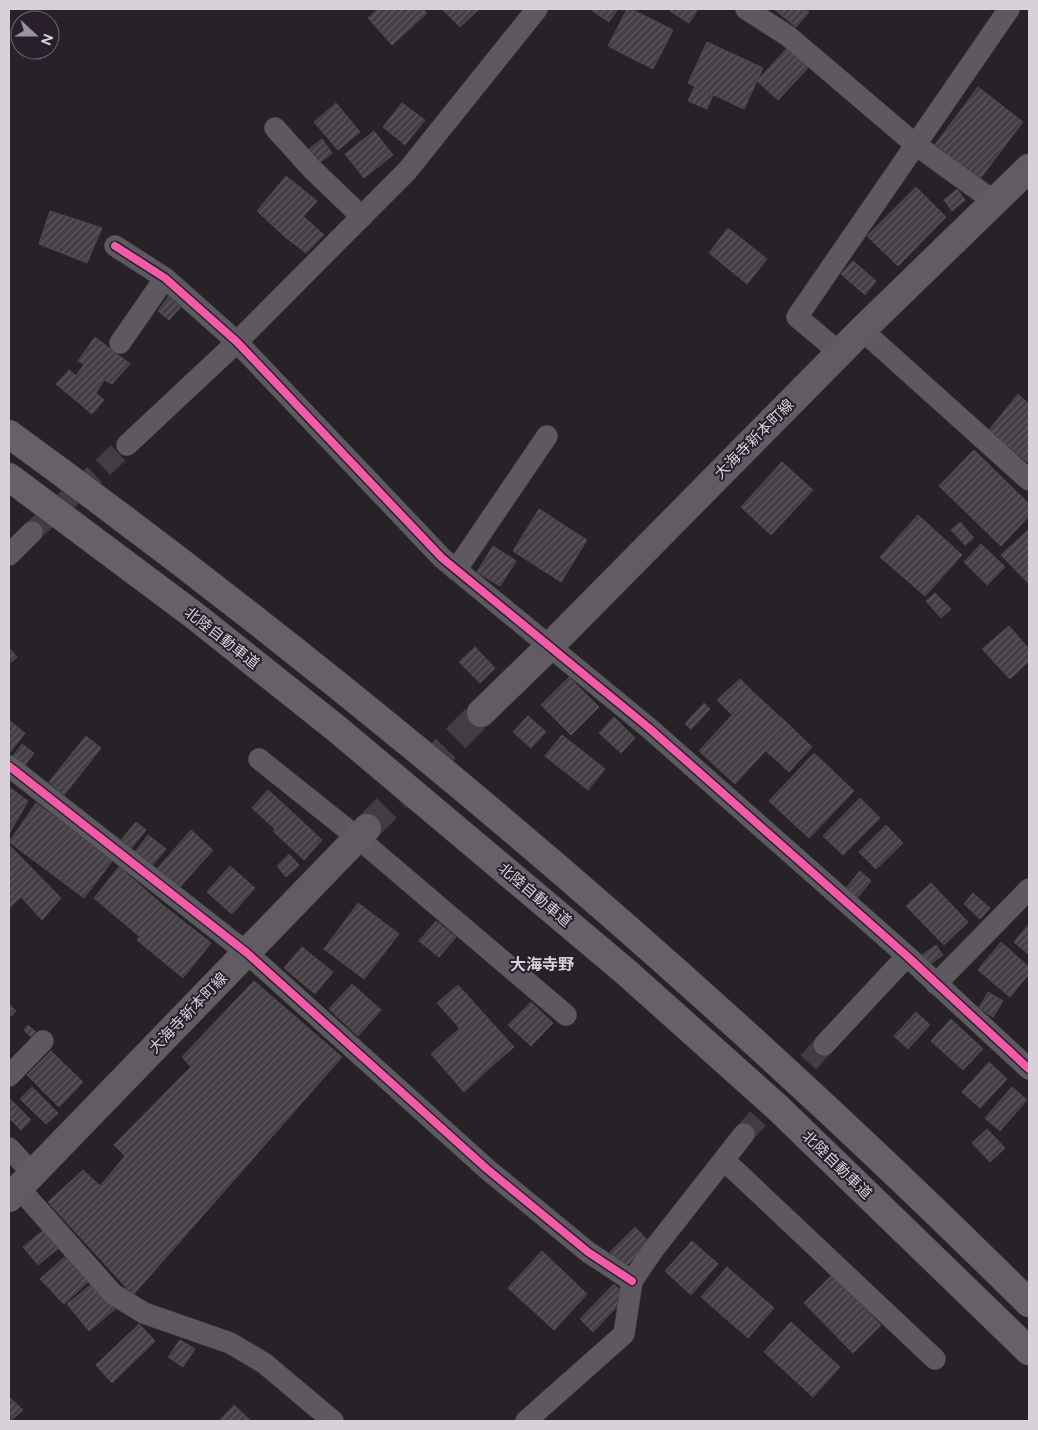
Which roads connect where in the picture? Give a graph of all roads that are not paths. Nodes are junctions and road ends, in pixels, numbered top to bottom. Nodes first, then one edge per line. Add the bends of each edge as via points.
1 (537, 9) edge
2 (746, 9) edge
3 (1009, 9) edge
4 (275, 128) dead end
5 (916, 145) junction
6 (1029, 168) edge
7 (995, 202) junction
8 (362, 216) junction
9 (115, 246) dead end
10 (166, 278) junction
11 (862, 330) junction
12 (237, 342) junction
13 (120, 344) dead end
14 (840, 353) junction
15 (9, 434) edge
16 (547, 436) dead end
17 (127, 445) tunnel mouth
18 (9, 477) edge
19 (1029, 480) edge
20 (32, 532) tunnel mouth
21 (9, 555) edge
22 (456, 570) junction
23 (551, 645) junction
24 (481, 713) tunnel mouth
25 (258, 759) dead end
26 (9, 766) edge
27 (362, 833) junction
28 (1029, 890) edge
29 (247, 953) junction
30 (907, 956) junction
31 (936, 984) junction
32 (566, 1015) dead end
33 (43, 1041) dead end
34 (824, 1045) tunnel mouth
35 (1029, 1069) edge
36 (9, 1076) edge
37 (744, 1134) tunnel mouth
38 (9, 1148) edge
39 (724, 1160) junction
40 (20, 1187) edge
41 (632, 1281) junction
42 (1029, 1302) edge
43 (1029, 1351) edge
44 (935, 1359) dead end
45 (333, 1421) edge
46 (526, 1421) edge

1 - 8 street via 408,171
2 - 5 street via 788,36
3 - 5 street
4 - 8 street via 312,169
5 - 7 street
5 - 14 street via 797,317
6 - 7 main road, 大海寺新本町線
7 - 11 main road, 大海寺新本町線
8 - 12 street
9 - 10 street
10 - 12 street
10 - 13 street
11 - 14 main road, 大海寺新本町線
11 - 19 street
12 - 17 street
12 - 22 street
14 - 23 main road, 大海寺新本町線
15 - 42 highway via 220,591 369,708 507,824 653,949 805,1087
16 - 22 street
18 - 43 highway, 北陸自動車道 via 195,616 338,730 626,972 777,1107
20 - 21 street
22 - 23 street
23 - 24 main road, 大海寺新本町線
23 - 30 street
25 - 27 street
26 - 29 street
27 - 29 main road, 大海寺新本町線
27 - 32 street
28 - 31 street
29 - 40 main road, 大海寺新本町線
29 - 41 street via 487,1169 588,1252
30 - 31 street
30 - 34 street
31 - 35 street
33 - 36 street
37 - 39 street
38 - 40 street
39 - 41 street
39 - 44 street
40 - 45 street via 113,1294 144,1313 230,1343 264,1363
41 - 46 street via 624,1334

